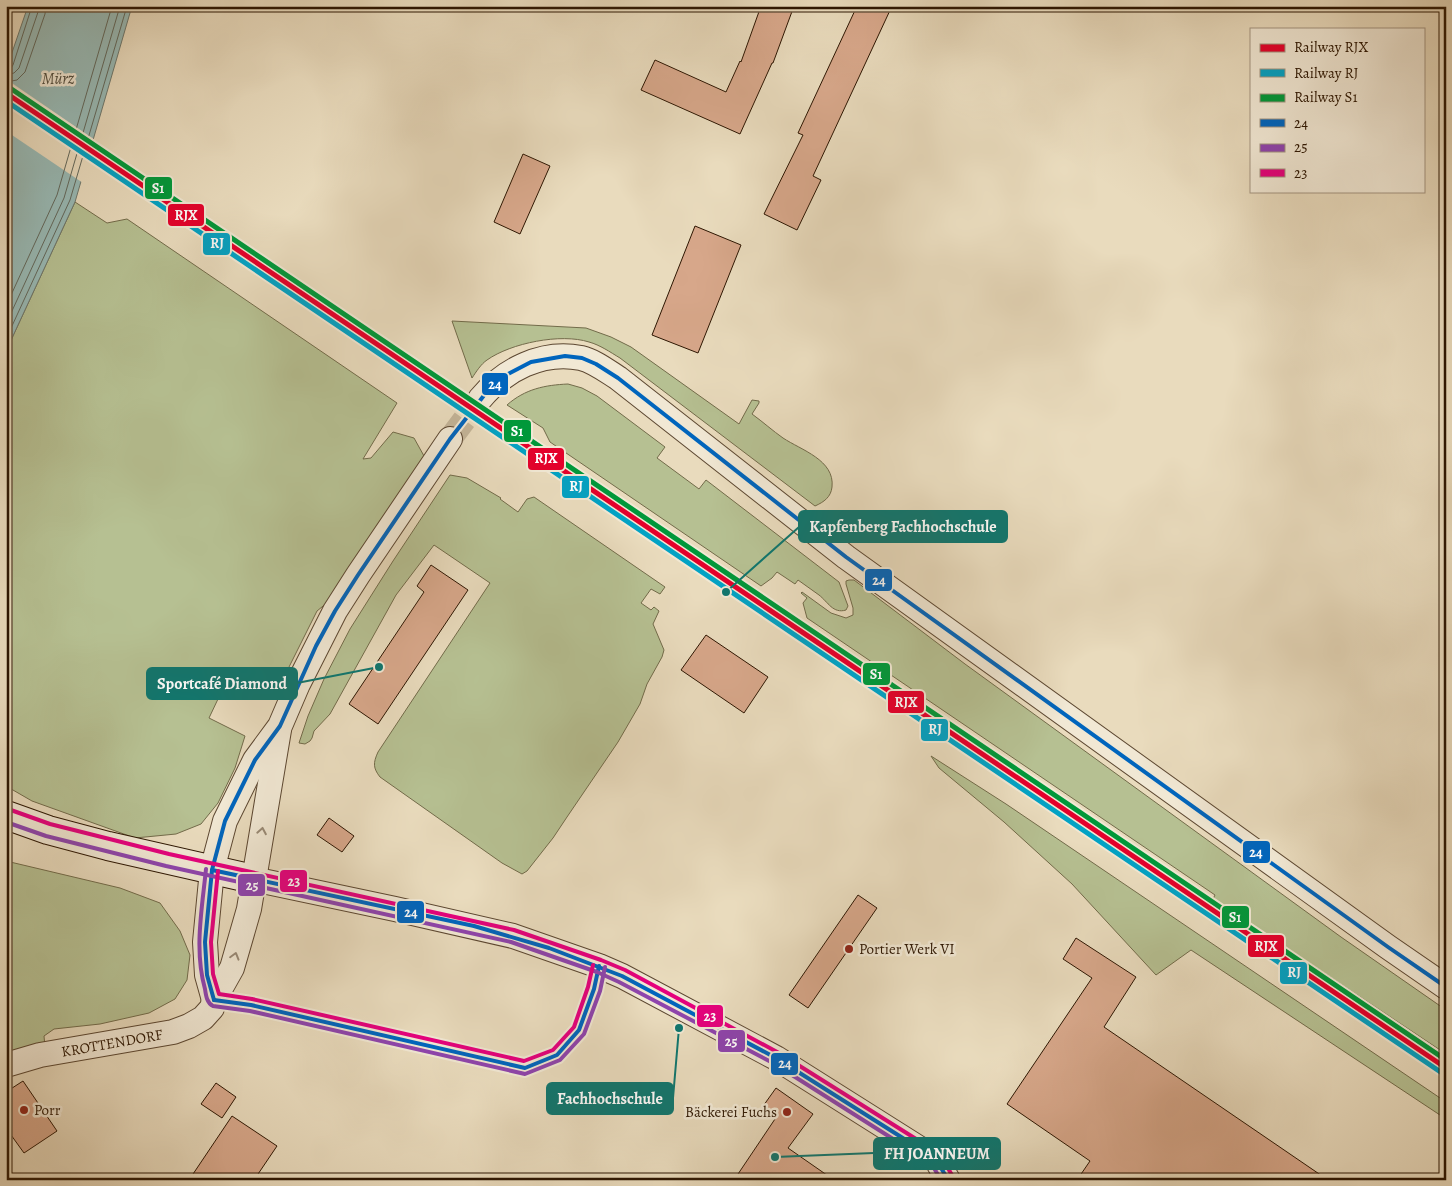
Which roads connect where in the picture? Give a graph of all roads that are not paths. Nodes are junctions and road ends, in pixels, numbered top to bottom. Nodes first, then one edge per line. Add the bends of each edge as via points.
1 (480, 399) tunnel mouth
2 (450, 439) tunnel mouth
3 (280, 726) junction
4 (6, 815) edge
5 (212, 870) junction
6 (254, 879) junction
7 (1446, 987) edge
8 (213, 1004) junction
9 (6, 1065) edge
10 (948, 1180) edge

1 - 7 street via 504,376 531,362 565,356 596,364 846,557
2 - 3 street, KROTTENDORF via 335,611 301,676
3 - 5 street, KROTTENDORF via 255,760 240,788 225,822
6 -> 3 street, KROTTENDORF
4 - 5 main road via 65,834
5 - 6 main road
5 - 8 street, KROTTENDORF via 205,942
8 -> 6 street, KROTTENDORF via 232,968
6 - 10 street via 513,936 599,966 776,1058 936,1159
8 - 9 street, KROTTENDORF via 202,1018 173,1032 40,1055

